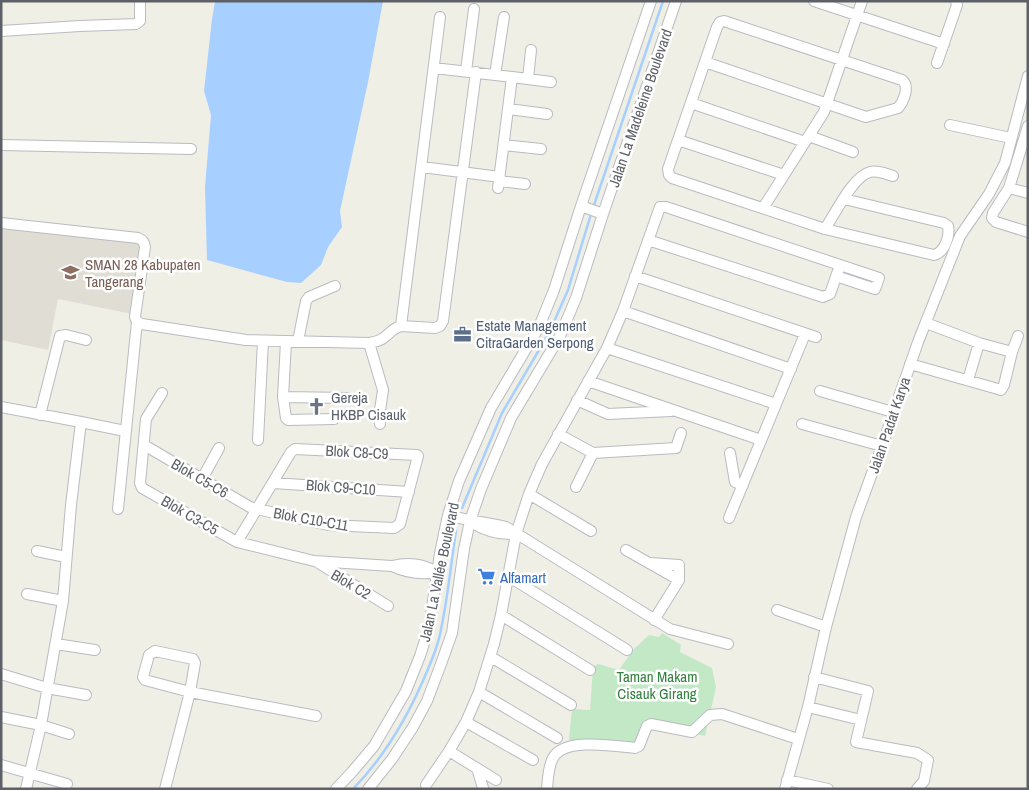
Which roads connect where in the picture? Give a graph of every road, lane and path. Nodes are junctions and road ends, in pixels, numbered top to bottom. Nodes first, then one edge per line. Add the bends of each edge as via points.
1 (140, 1) edge
2 (651, 1) edge
3 (676, 1) edge
4 (814, 1) edge
5 (862, 1) edge
6 (956, 1) edge
7 (474, 9) dead end
8 (857, 16) junction
9 (504, 17) dead end
10 (440, 18) dead end
11 (1, 31) edge
12 (944, 44) junction
13 (531, 50) dead end
14 (842, 60) junction
15 (705, 62) junction
16 (937, 63) dead end
17 (434, 68) junction
18 (471, 72) junction
19 (495, 75) junction
20 (1028, 76) edge
21 (512, 77) junction
22 (528, 79) junction
23 (551, 82) dead end
24 (691, 103) junction
25 (827, 104) junction
26 (508, 109) junction
27 (547, 114) dead end
28 (950, 125) dead end
29 (1028, 126) edge
30 (1011, 138) junction
31 (807, 139) junction
32 (678, 140) junction
33 (1, 145) edge
34 (504, 145) junction
35 (191, 149) dead end
36 (541, 149) dead end
37 (1024, 151) edge
38 (853, 152) dead end
39 (422, 167) junction
40 (464, 172) junction
41 (784, 175) junction
42 (893, 176) dead end
43 (499, 182) junction
44 (526, 184) dead end
45 (1009, 188) junction
46 (1028, 194) edge
47 (844, 199) junction
48 (581, 206) junction
49 (763, 208) junction
50 (603, 214) junction
51 (1, 224) edge
52 (825, 229) junction
53 (1028, 232) edge
54 (648, 240) junction
55 (840, 265) junction
56 (635, 276) junction
57 (836, 276) junction
58 (335, 286) dead end
59 (623, 311) junction
60 (137, 322) junction
61 (926, 323) junction
62 (401, 326) junction
63 (805, 334) junction
64 (1018, 336) dead end
65 (816, 337) dead end
66 (86, 340) dead end
67 (263, 341) junction
68 (298, 341) junction
69 (286, 342) junction
70 (369, 343) junction
71 (979, 343) junction
72 (607, 348) junction
73 (1012, 352) junction
74 (910, 364) junction
75 (791, 369) junction
76 (968, 380) junction
77 (588, 381) junction
78 (820, 391) dead end
79 (162, 392) dead end
80 (283, 397) junction
81 (348, 398) dead end
82 (577, 400) junction
83 (776, 404) junction
84 (1, 407) edge
85 (677, 411) junction
86 (893, 412) junction
87 (40, 415) junction
88 (334, 419) dead end
89 (81, 422) junction
90 (380, 424) dead end
91 (802, 424) dead end
92 (125, 431) junction
93 (558, 434) junction
94 (681, 434) dead end
95 (258, 440) dead end
96 (761, 440) junction
97 (144, 445) junction
98 (882, 446) junction
99 (219, 448) dead end
100 (593, 453) junction
101 (730, 453) dead end
102 (202, 479) junction
103 (272, 483) junction
104 (743, 485) junction
105 (576, 487) dead end
106 (409, 492) junction
107 (529, 494) junction
108 (118, 509) dead end
109 (257, 509) junction
110 (448, 515) junction
111 (729, 518) dead end
112 (470, 521) junction
113 (591, 531) dead end
114 (516, 534) junction
115 (237, 542) junction
116 (626, 550) dead end
117 (37, 551) dead end
118 (66, 557) junction
119 (314, 561) junction
120 (437, 572) junction
121 (508, 576) junction
122 (27, 594) dead end
123 (63, 601) junction
124 (388, 606) dead end
125 (777, 610) dead end
126 (501, 615) junction
127 (654, 620) junction
128 (826, 627) junction
129 (56, 644) junction
130 (728, 644) dead end
131 (95, 650) dead end
132 (627, 650) dead end
133 (491, 657) junction
134 (590, 670) dead end
135 (1, 674) edge
136 (814, 677) junction
137 (47, 688) junction
138 (190, 692) junction
139 (479, 692) junction
140 (86, 695) dead end
141 (570, 705) dead end
142 (808, 707) junction
143 (316, 716) dead end
144 (1, 717) edge
145 (861, 720) junction
146 (466, 722) junction
147 (40, 725) junction
148 (69, 734) dead end
149 (557, 738) dead end
150 (798, 739) junction
151 (449, 751) junction
152 (533, 760) dead end
153 (1, 765) edge
154 (477, 768) junction
155 (30, 772) junction
156 (496, 780) dead end
157 (67, 784) dead end
158 (426, 785) dead end
159 (786, 785) edge
160 (483, 788) edge
161 (26, 789) edge
162 (166, 789) edge
163 (336, 789) edge
164 (368, 789) edge
165 (547, 789) edge
166 (828, 789) edge
167 (917, 789) edge

1 - 11 street via 140,21 136,24
2 - 48 street, Jalan La Madeleine Boulevard
3 - 50 street, Jalan La Madeleine Boulevard
4 - 8 street
5 - 8 street
6 - 12 street
7 - 18 street
8 - 12 street
8 - 14 street
9 - 19 street
10 - 17 street
12 - 16 street
13 - 22 street
14 - 15 street via 724,21 717,27
14 - 25 street
14 - 25 street via 902,80 907,87 898,108 866,117
15 - 24 street
15 - 25 street
17 - 18 street
17 - 39 street
18 - 19 street
18 - 40 street
19 - 21 street
20 - 30 street, Jalan Padat Karya
21 - 22 street
21 - 26 street
22 - 23 street
24 - 31 street
24 - 32 street
25 - 31 street
26 - 27 street
26 - 34 street
28 - 30 street
29 - 37 street
30 - 61 street, Jalan Padat Karya via 995,185 960,236
31 - 38 street
31 - 41 street
32 - 41 street
32 - 49 street via 668,170 672,178
33 - 35 street
34 - 36 street
34 - 43 street
37 - 45 street
39 - 40 street
39 - 62 street
40 - 43 street
40 - 62 street via 440,326
41 - 49 street
42 - 47 street via 868,172 856,181
43 - 44 street
45 - 46 street
45 - 53 street via 992,218
47 - 52 street
47 - 52 street via 944,223 950,233 941,251 934,255
48 - 50 street
48 - 110 street, Jalan La Vallée Boulevard via 539,327 491,408
49 - 52 street
50 - 112 street, Jalan La Vallée Boulevard via 560,336 511,418 480,489
51 - 60 street via 142,239 145,247 135,317
54 - 55 street via 658,210 666,206
54 - 56 street
54 - 57 street via 823,298 830,294
55 - 57 street
55 - 57 street via 879,278 876,289
56 - 59 street
56 - 63 street
58 - 68 street via 306,301
59 - 72 street
59 - 75 street
60 - 67 street via 219,337
60 - 92 street
61 - 71 street
61 - 74 street, Jalan Padat Karya
62 - 70 street via 380,342
63 - 65 street
63 - 75 street
64 - 73 street
66 - 87 street via 60,336
67 - 69 street
67 - 95 street
68 - 69 street
68 - 70 street
69 - 80 street
70 - 90 street via 383,390
71 - 73 street
71 - 76 street
72 - 77 street
72 - 83 street
73 - 76 street via 1001,390
74 - 76 street
74 - 86 street, Jalan Padat Karya
75 - 83 street
77 - 82 street
77 - 85 street
78 - 86 street
79 - 97 street via 146,419
80 - 81 street
80 - 88 street via 288,420
82 - 85 street via 608,414
82 - 93 street
83 - 96 street
84 - 87 street
85 - 96 street
86 - 98 street, Jalan Padat Karya
87 - 89 street
89 - 92 street
89 - 118 street
91 - 98 street
92 - 108 street
93 - 100 street
93 - 107 street
94 - 100 street via 676,448
96 - 104 street
97 - 102 street, Blok C5-C6
97 - 115 street, Blok C3-C5 via 142,488
98 - 128 street, Jalan Padat Karya via 854,524
99 - 102 street
100 - 105 street
101 - 104 street via 735,482
102 - 109 street, Blok C5-C6
103 - 106 street, Blok C9-C10
103 - 106 street, Blok C8-C9 via 291,452 298,448 416,455 419,458
103 - 109 street
104 - 111 street
106 - 109 street, Blok C10-C11 via 400,524 394,528 328,525
107 - 113 street
107 - 114 street
109 - 115 street
110 - 112 street
110 - 120 street, Jalan La Vallée Boulevard
112 - 114 street via 482,529
112 - 164 street, Jalan La Vallée Boulevard via 452,633 442,664 412,727
114 - 121 street
114 - 127 street
115 - 119 street, Blok C3-C5
116 - 127 street via 679,580
117 - 118 street
118 - 123 street
119 - 120 street via 392,566 424,574
119 - 124 street, Blok C2
120 - 163 street, Jalan La Vallée Boulevard via 430,628 406,691 374,746
121 - 126 street
121 - 132 street
122 - 123 street
123 - 129 street
125 - 128 street
126 - 133 street
126 - 134 street
127 - 130 street via 670,629
128 - 136 street, Jalan Padat Karya
129 - 131 street
129 - 137 street
133 - 139 street
133 - 141 street
135 - 137 street
136 - 142 street, Jalan Padat Karya
136 - 145 street via 868,691
137 - 140 street
137 - 147 street
138 - 138 street via 193,659 152,652 144,679
138 - 143 street
138 - 162 street
139 - 146 street
139 - 149 street
142 - 145 street
142 - 150 street, Jalan Padat Karya
144 - 147 street
145 - 167 street via 856,742 917,753 928,760 924,781
146 - 151 street
146 - 152 street
147 - 148 street
147 - 155 street
150 - 159 street, Jalan Padat Karya
150 - 165 street via 722,714 710,715 692,732 651,724 639,746 634,748 597,745 568,747 558,752 551,762
151 - 154 street
151 - 158 street
153 - 155 street
154 - 156 street
154 - 160 street
155 - 157 street
155 - 161 street
159 - 166 street

